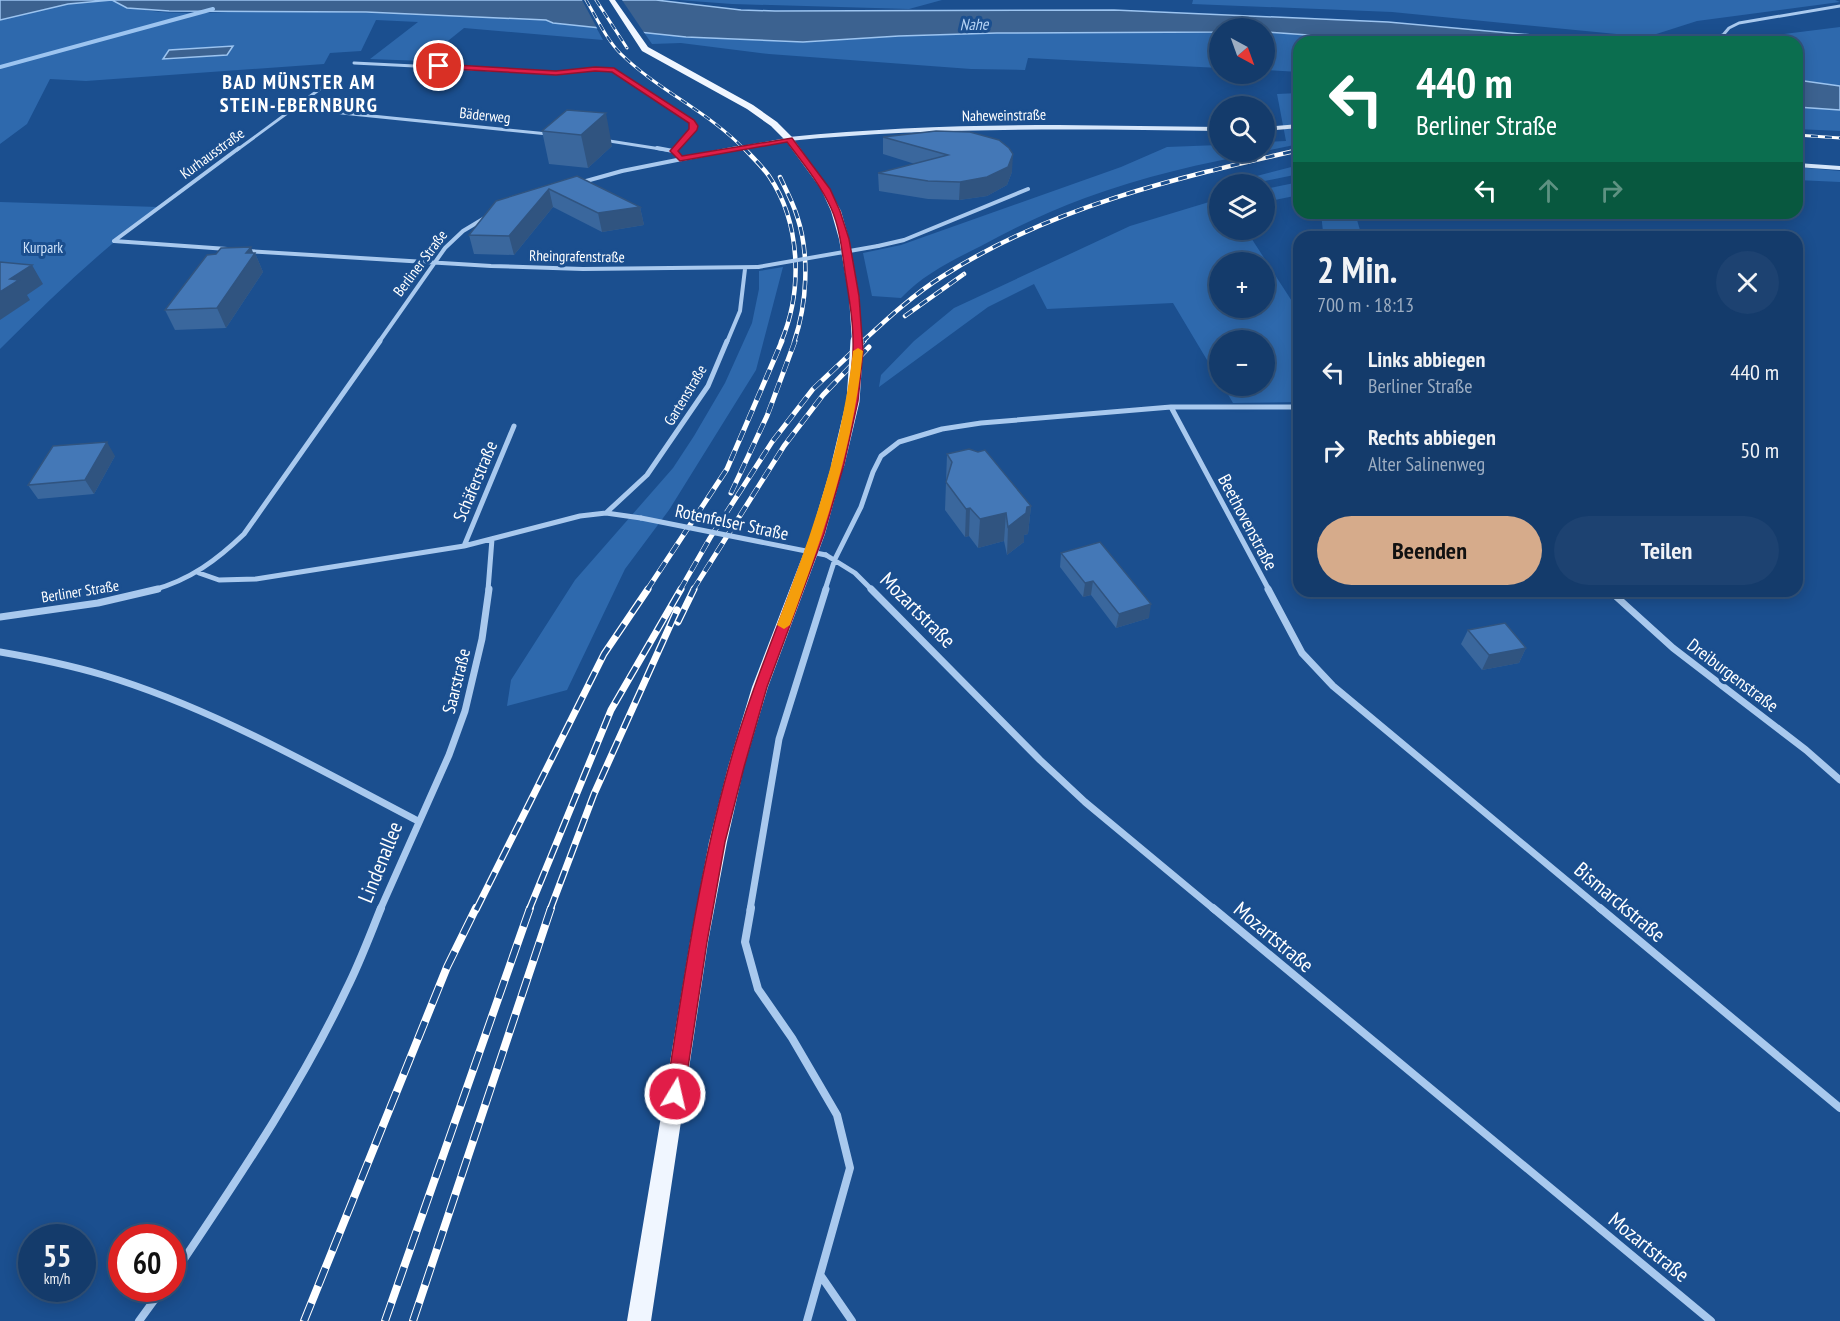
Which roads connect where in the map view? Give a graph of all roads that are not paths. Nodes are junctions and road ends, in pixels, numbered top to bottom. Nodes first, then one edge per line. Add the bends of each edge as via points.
1 (612, 0) edge
2 (1840, 6) edge
3 (1719, 36) edge
4 (354, 63) dead end
5 (324, 86) dead end
6 (293, 108) junction
7 (1293, 127) edge
8 (1275, 128) edge
9 (1209, 129) edge
10 (551, 134) edge
11 (789, 139) junction
12 (597, 140) edge
13 (674, 151) junction
14 (680, 158) junction
15 (1803, 165) edge
16 (1840, 168) edge
17 (577, 183) edge
18 (1028, 189) dead end
19 (496, 212) edge
20 (229, 250) edge
21 (240, 250) edge
22 (433, 264) junction
23 (745, 269) junction
24 (1171, 407) junction
25 (1293, 407) edge
26 (514, 426) dead end
27 (606, 513) junction
28 (492, 539) junction
29 (464, 546) junction
30 (835, 559) junction
31 (199, 573) junction
32 (1617, 597) edge
33 (0, 617) edge
34 (0, 652) edge
35 (1378, 724) joint
36 (1840, 780) edge
37 (418, 821) junction
38 (1840, 1108) edge
39 (186, 1255) edge
40 (821, 1276) junction
41 (153, 1302) edge
42 (139, 1321) edge
43 (639, 1321) edge
44 (807, 1321) edge
45 (852, 1321) edge
46 (1711, 1321) edge

1 - 11 main road via 645,49 750,106
2 - 3 street via 1739,23
4 - 13 street via 556,73 614,70 692,122 693,130
5 - 6 street, Kurhausstraße
6 - 10 street, Bäderweg
6 - 20 street, Kurhausstraße via 114,241
7 - 8 main road
9 - 11 main road, Naheweinstraße via 948,129
11 - 14 street, bridge
11 - 43 main road, bridge via 825,189 844,239 858,351 853,401 818,534 760,687 718,842
12 - 13 street
13 - 14 street
14 - 17 street
15 - 16 main road
18 - 23 street, Rheingrafenstraße, bridge via 904,240
19 - 22 street, Berliner Straße via 453,239
21 - 22 street, Rheingrafenstraße
22 - 23 street, Rheingrafenstraße
22 - 31 street, Berliner Straße via 232,550
23 - 27 street, Gartenstraße via 740,311 708,386 647,475
24 - 25 street
24 - 30 street via 981,423 899,442 881,456
24 - 35 street, Beethovenstraße via 1302,653
26 - 29 street, Schäferstraße
27 - 28 street, Rotenfelser Straße
27 - 30 street, Rotenfelser Straße, bridge
28 - 29 street, Rotenfelser Straße
28 - 37 street, Saarstraße via 482,639 465,711
29 - 31 street, Rotenfelser Straße via 256,579 219,580
30 - 40 street via 779,740 745,942 758,989 837,1115 850,1168
30 - 46 street, Mozartstraße via 890,607 1085,802
31 - 33 street, Berliner Straße via 158,590
32 - 36 street, Dreiburgenstraße via 1672,648
34 - 37 street, Lindenallee via 69,666 136,686 265,742
35 - 38 street, Bismarckstraße
37 - 39 street, Lindenallee via 347,989 299,1077
40 - 44 street
40 - 45 street
41 - 42 street

